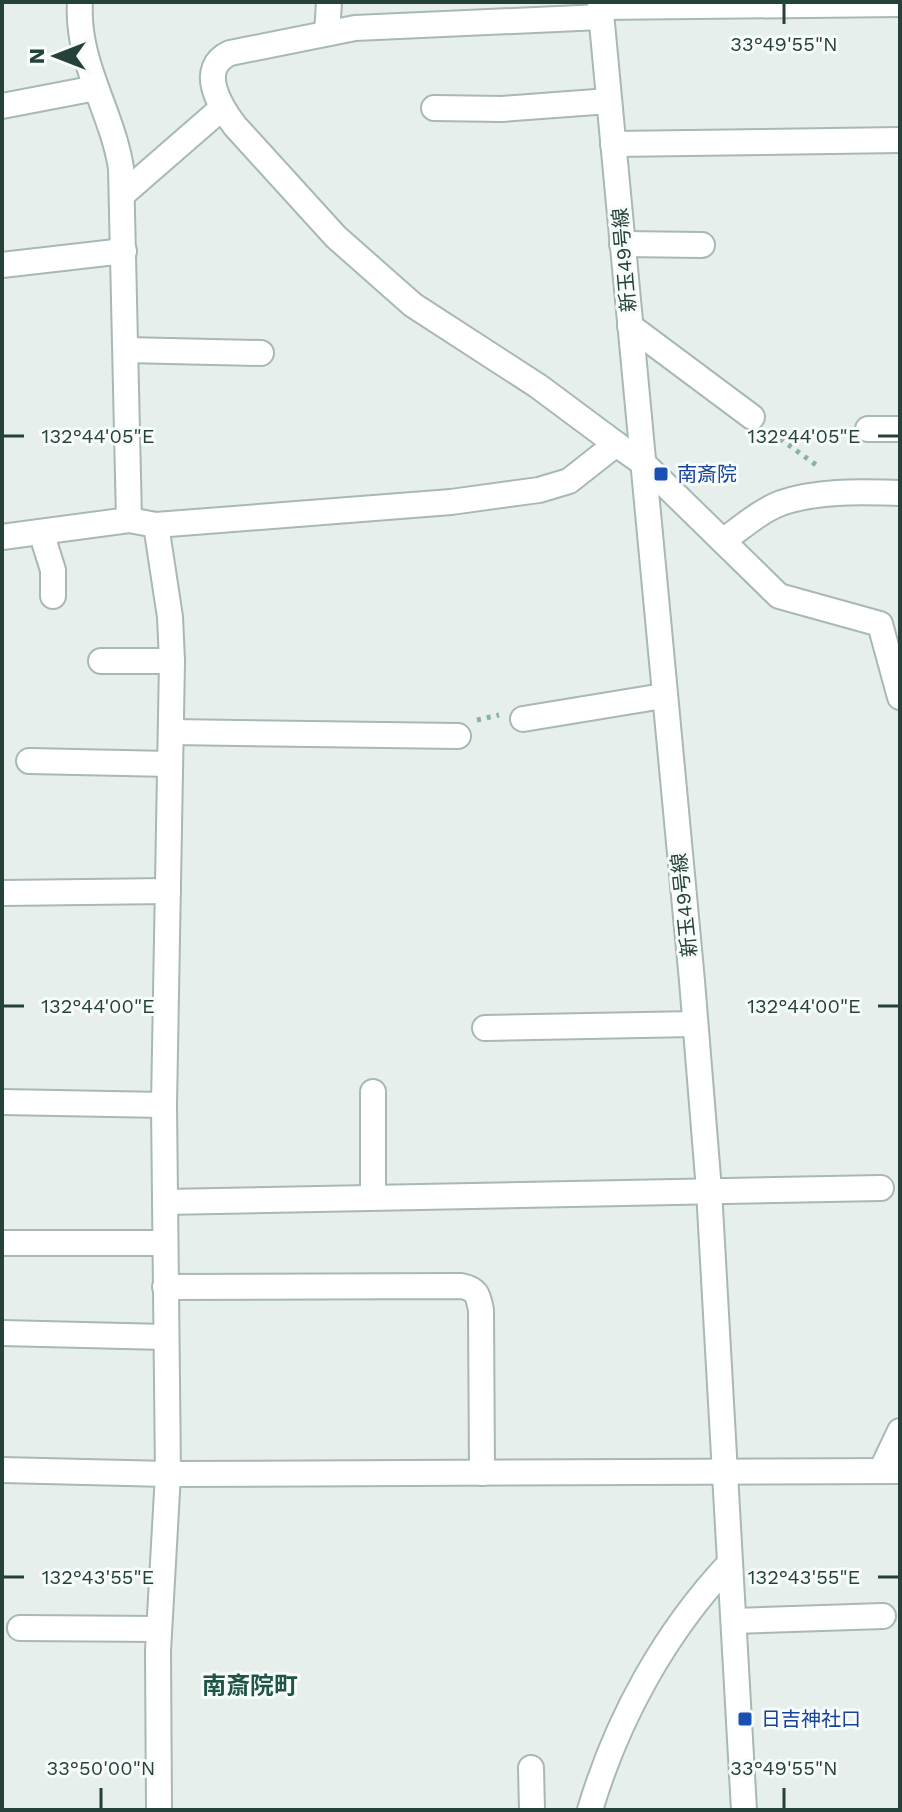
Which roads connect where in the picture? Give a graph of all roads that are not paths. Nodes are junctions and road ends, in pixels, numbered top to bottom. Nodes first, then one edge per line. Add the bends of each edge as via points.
1 (80, 2) edge
2 (329, 2) edge
3 (900, 4) edge
4 (600, 9) edge
5 (327, 33) junction
6 (96, 88) junction
7 (609, 101) junction
8 (2, 106) edge
9 (222, 108) junction
10 (434, 108) dead end
11 (900, 140) edge
12 (613, 144) junction
13 (122, 195) junction
14 (622, 244) junction
15 (702, 245) dead end
16 (124, 251) junction
17 (2, 265) edge
18 (630, 326) junction
19 (126, 350) junction
20 (261, 353) dead end
21 (752, 417) road end
22 (868, 429) dead end
23 (900, 429) edge
24 (616, 444) junction
25 (643, 463) junction
26 (900, 493) edge
27 (129, 520) junction
28 (156, 525) junction
29 (41, 532) junction
30 (2, 537) edge
31 (723, 541) junction
32 (53, 596) dead end
33 (892, 639) edge
34 (101, 661) dead end
35 (172, 661) junction
36 (663, 696) junction
37 (900, 697) edge
38 (523, 719) road end
39 (171, 732) junction
40 (458, 736) road end
41 (29, 761) dead end
42 (170, 764) junction
43 (168, 891) junction
44 (2, 893) edge
45 (695, 1024) junction
46 (485, 1028) dead end
47 (373, 1092) dead end
48 (2, 1102) edge
49 (164, 1105) junction
50 (881, 1188) dead end
51 (709, 1190) junction
52 (373, 1197) junction
53 (165, 1202) junction
54 (2, 1243) edge
55 (165, 1243) junction
56 (165, 1287) junction
57 (2, 1333) edge
58 (165, 1337) junction
59 (900, 1431) edge
60 (2, 1470) edge
61 (891, 1471) edge
62 (725, 1472) junction
63 (482, 1473) junction
64 (168, 1474) junction
65 (730, 1563) junction
66 (883, 1616) dead end
67 (734, 1621) junction
68 (20, 1628) dead end
69 (159, 1629) junction
70 (531, 1768) dead end
71 (159, 1810) edge
72 (532, 1810) edge
73 (590, 1810) edge
74 (744, 1810) edge

1 - 6 street via 81,43
2 - 5 street
3 - 4 street
4 - 5 street
4 - 7 street, 新玉49号線
5 - 9 street via 219,58 213,84
6 - 8 street
6 - 13 street via 118,150
7 - 10 street
7 - 12 street, 新玉49号線
9 - 13 street
9 - 24 street via 336,237 413,305
11 - 12 street
12 - 14 street, 新玉49号線
13 - 16 street
14 - 15 street
14 - 18 street, 新玉49号線
16 - 17 street
16 - 19 street
18 - 21 street
18 - 25 street, 新玉49号線
19 - 20 street
19 - 27 street
22 - 23 street
24 - 25 street
24 - 28 street via 569,481 539,490
25 - 31 street
25 - 36 street, 新玉49号線
26 - 31 street via 818,495 779,504
27 - 28 street
27 - 29 street
28 - 35 street
29 - 30 street
29 - 32 street via 53,570
31 - 33 street via 779,596
33 - 37 street
34 - 35 street
35 - 39 street
36 - 38 street
36 - 45 street, 新玉49号線
39 - 40 street
39 - 42 street
41 - 42 street
42 - 43 street
43 - 44 street
43 - 49 street
45 - 46 street
45 - 51 street, 新玉49号線
47 - 52 street
48 - 49 street
49 - 53 street
50 - 51 street
51 - 52 street
51 - 62 street, 新玉49号線
52 - 53 street
53 - 55 street
54 - 55 street
55 - 56 street
56 - 58 street
56 - 63 street via 471,1288 481,1310
57 - 58 street
58 - 64 street
59 - 61 street
60 - 64 street
61 - 62 street
62 - 63 street
62 - 65 street, 新玉49号線
63 - 64 street
64 - 69 street
65 - 67 street, 新玉49号線
65 - 73 street via 697,1598 628,1710
66 - 67 street
67 - 74 street, 新玉49号線
68 - 69 street
69 - 71 street
70 - 72 street

